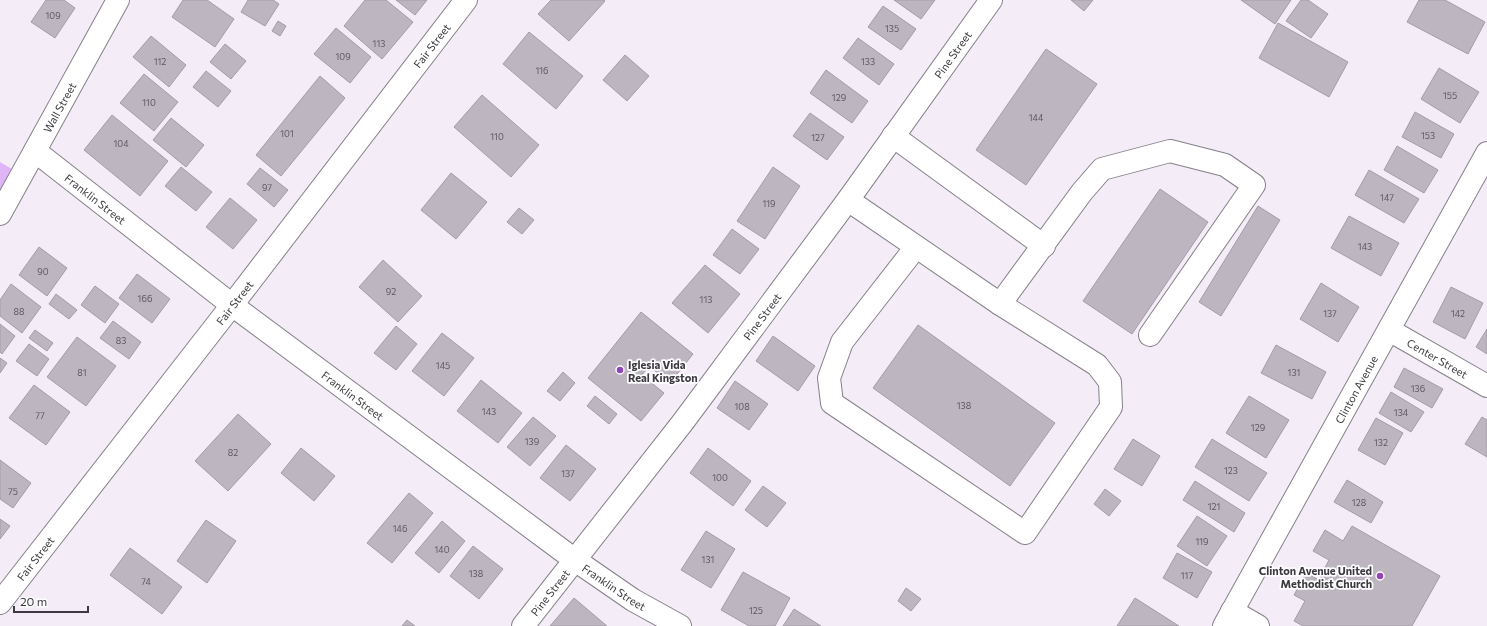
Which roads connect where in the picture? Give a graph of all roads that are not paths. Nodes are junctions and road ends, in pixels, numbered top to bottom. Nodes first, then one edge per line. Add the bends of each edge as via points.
1 (118, 0) edge
2 (466, 0) edge
3 (991, 0) edge
4 (893, 136) junction
5 (35, 151) junction
6 (1487, 153) edge
7 (848, 200) junction
8 (0, 214) edge
9 (1044, 246) junction
10 (916, 247) junction
11 (1000, 304) junction
12 (232, 305) junction
13 (1389, 330) junction
14 (1150, 335) dead end
15 (1487, 386) edge
16 (575, 560) junction
17 (0, 603) edge
18 (1228, 619) edge
19 (523, 626) edge
20 (680, 626) edge
21 (1258, 626) edge

1 - 5 street, Wall Street
2 - 12 street, Fair Street
3 - 4 street, Pine Street
4 - 7 street, Pine Street
4 - 9 street
5 - 8 street, Wall Street
5 - 12 street, Franklin Street
6 - 13 street, Clinton Avenue
7 - 10 street
7 - 16 street, Pine Street via 683,422
9 - 11 street
9 - 14 street via 1082,192 1102,169 1170,151 1225,165 1254,185
10 - 11 street
10 - 11 street via 842,342 829,378 832,403 1025,533 1111,407 1110,382 1097,365
12 - 16 street, Franklin Street
12 - 17 street, Fair Street
13 - 15 street, Center Street
13 - 18 street, Clinton Avenue
16 - 19 street, Pine Street
16 - 20 street, Franklin Street via 633,600
18 - 21 street

